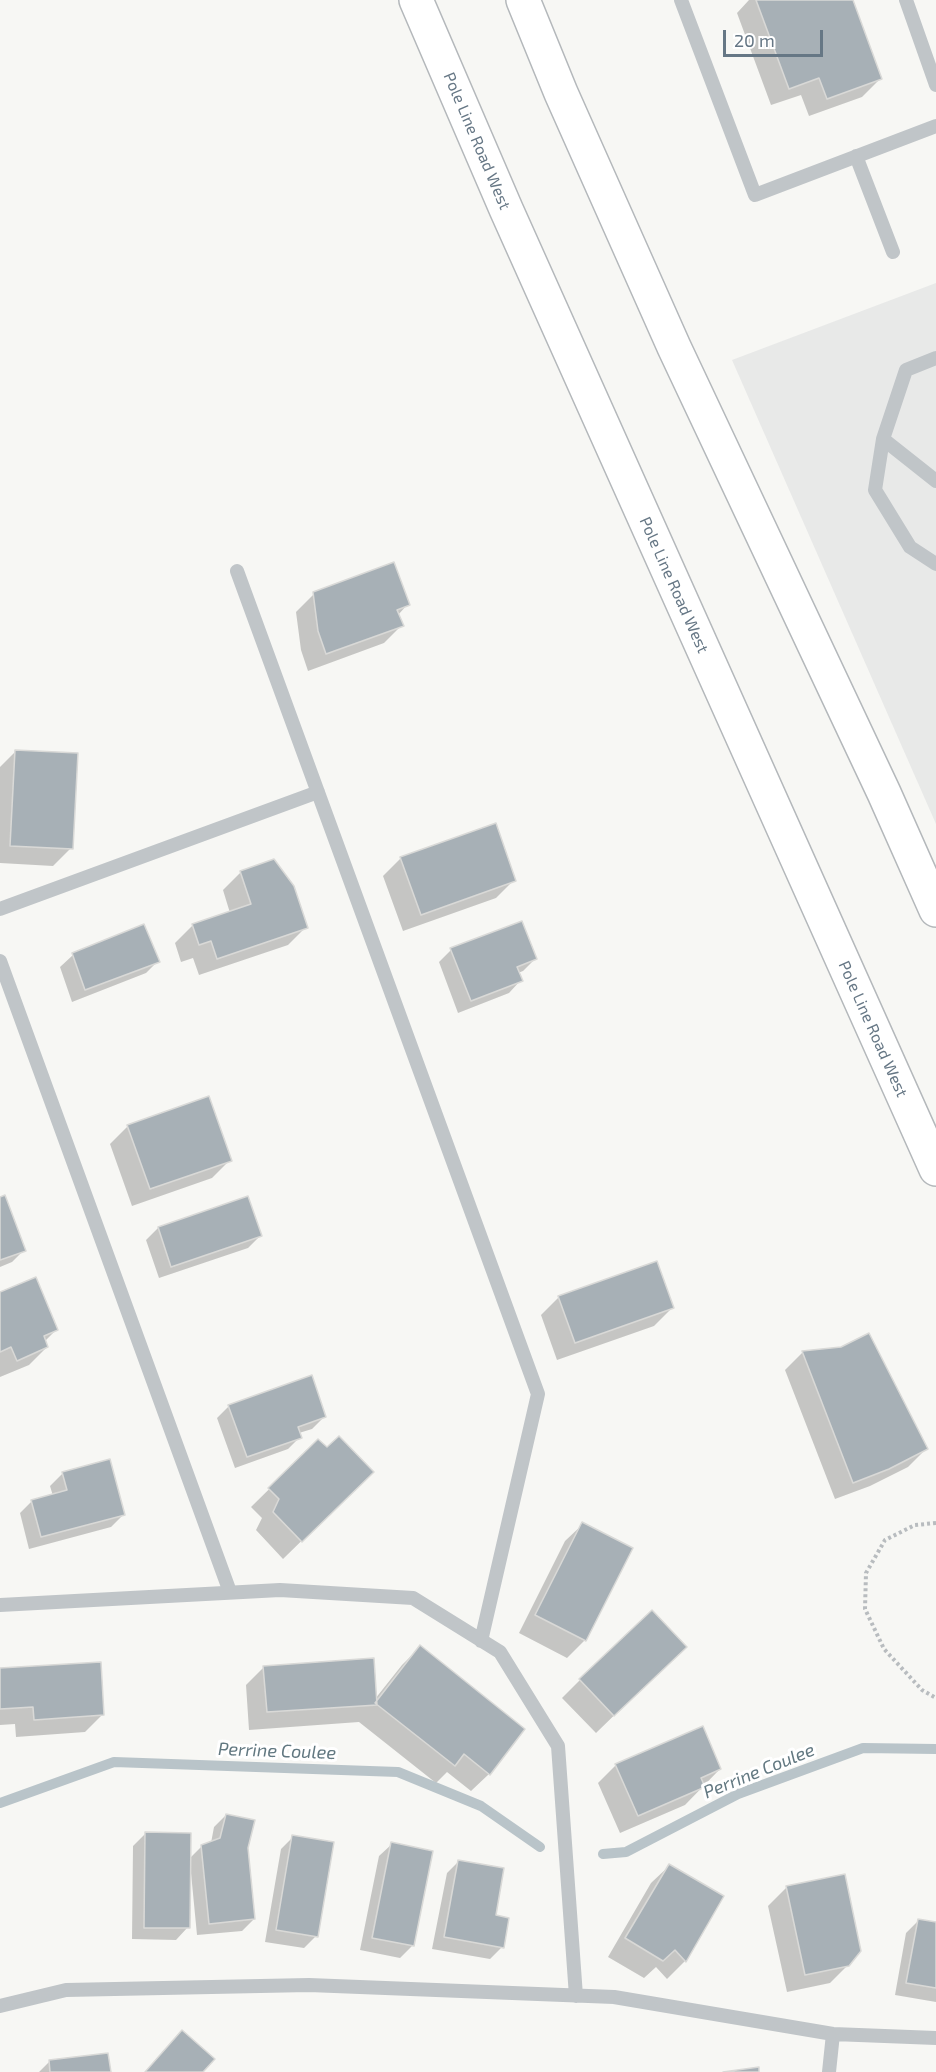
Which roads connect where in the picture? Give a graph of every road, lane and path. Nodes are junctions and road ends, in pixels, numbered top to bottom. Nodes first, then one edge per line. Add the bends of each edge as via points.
1 (416, 0) edge
2 (524, 0) edge
3 (681, 0) edge
4 (906, 0) edge
5 (936, 85) edge
6 (936, 126) edge
7 (856, 156) junction
8 (893, 252) dead end
9 (936, 358) edge
10 (883, 439) junction
11 (936, 481) edge
12 (936, 564) edge
13 (237, 571) dead end
14 (318, 792) junction
15 (0, 909) edge
16 (936, 910) edge
17 (0, 961) edge
18 (936, 1169) edge
19 (936, 1523) edge
20 (230, 1592) junction
21 (0, 1605) edge
22 (482, 1641) junction
23 (936, 1698) edge
24 (576, 1996) junction
25 (0, 2006) edge
26 (833, 2034) junction
27 (936, 2038) edge
28 (829, 2072) edge

1 - 18 highway, Pole Line Road West
2 - 16 highway via 674,347
3 - 7 lane via 755,195
4 - 5 lane
6 - 7 lane
7 - 8 lane
9 - 10 lane via 906,370
10 - 11 lane
10 - 12 lane via 875,490 910,547
13 - 14 lane
14 - 15 lane
14 - 22 lane via 538,1394
17 - 20 lane
19 - 23 path via 915,1525 885,1540 866,1573 865,1609 884,1649 922,1690
20 - 21 lane
20 - 22 lane via 280,1590 413,1598
22 - 24 lane via 500,1652 558,1746
24 - 25 lane via 309,1984 66,1990
24 - 26 lane via 614,1997
26 - 27 lane
26 - 28 lane

